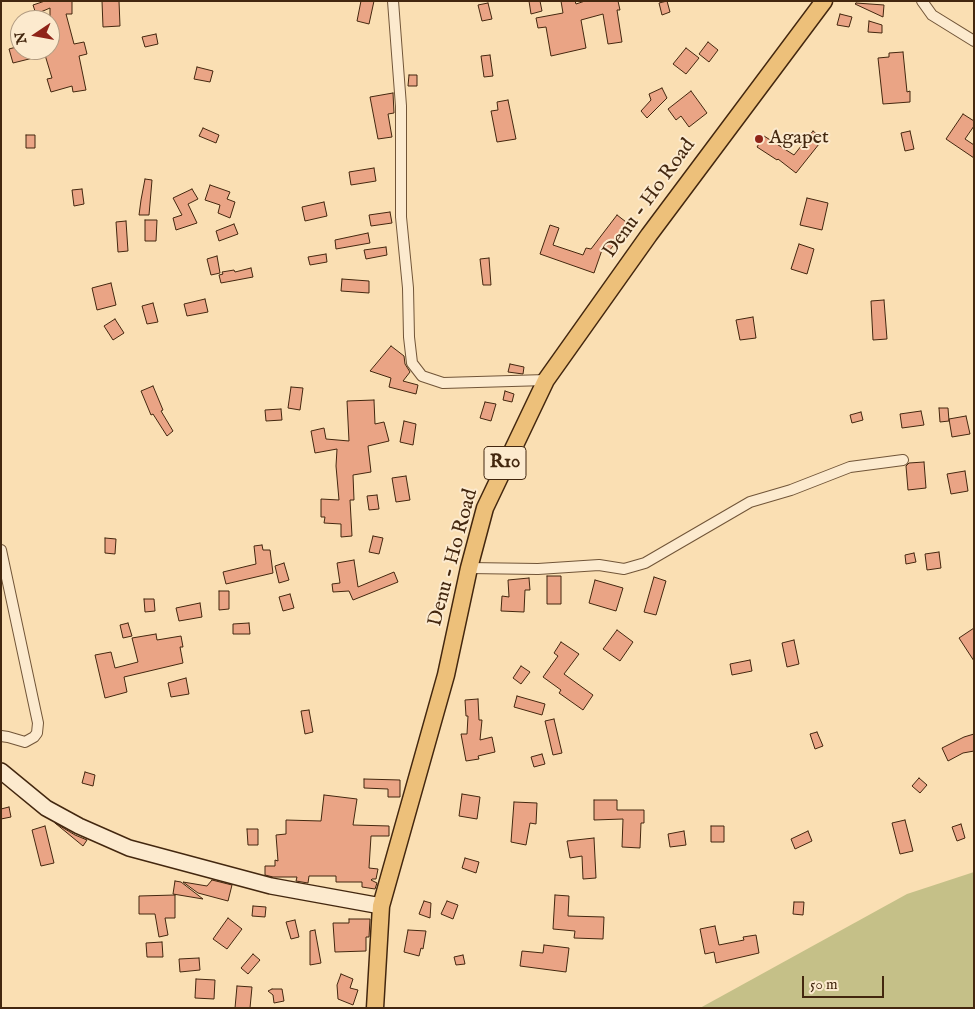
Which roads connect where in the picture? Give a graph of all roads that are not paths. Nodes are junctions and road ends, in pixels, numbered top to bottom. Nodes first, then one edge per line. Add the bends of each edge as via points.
1 (393, 1) edge
2 (824, 1) edge
3 (922, 1) edge
4 (974, 41) edge
5 (546, 380) junction
6 (903, 460) dead end
7 (1, 550) edge
8 (469, 568) junction
9 (1, 736) edge
10 (1, 771) edge
11 (381, 906) junction
12 (375, 1008) edge

1 - 5 street via 401,106 401,217 412,363 422,376 443,383
2 - 5 main road, Denu - Ho Road / R10 via 649,235
3 - 4 street via 932,15
5 - 8 main road, Denu - Ho Road / R10 via 485,508
6 - 8 street via 850,467 750,502 645,563 624,569 599,565 538,569
7 - 9 street via 38,723 37,733 25,742
8 - 11 main road, Denu - Ho Road / R10 via 446,675
10 - 11 main road via 46,808 129,848 262,884
11 - 12 main road, Denu - Ho Road / R10

